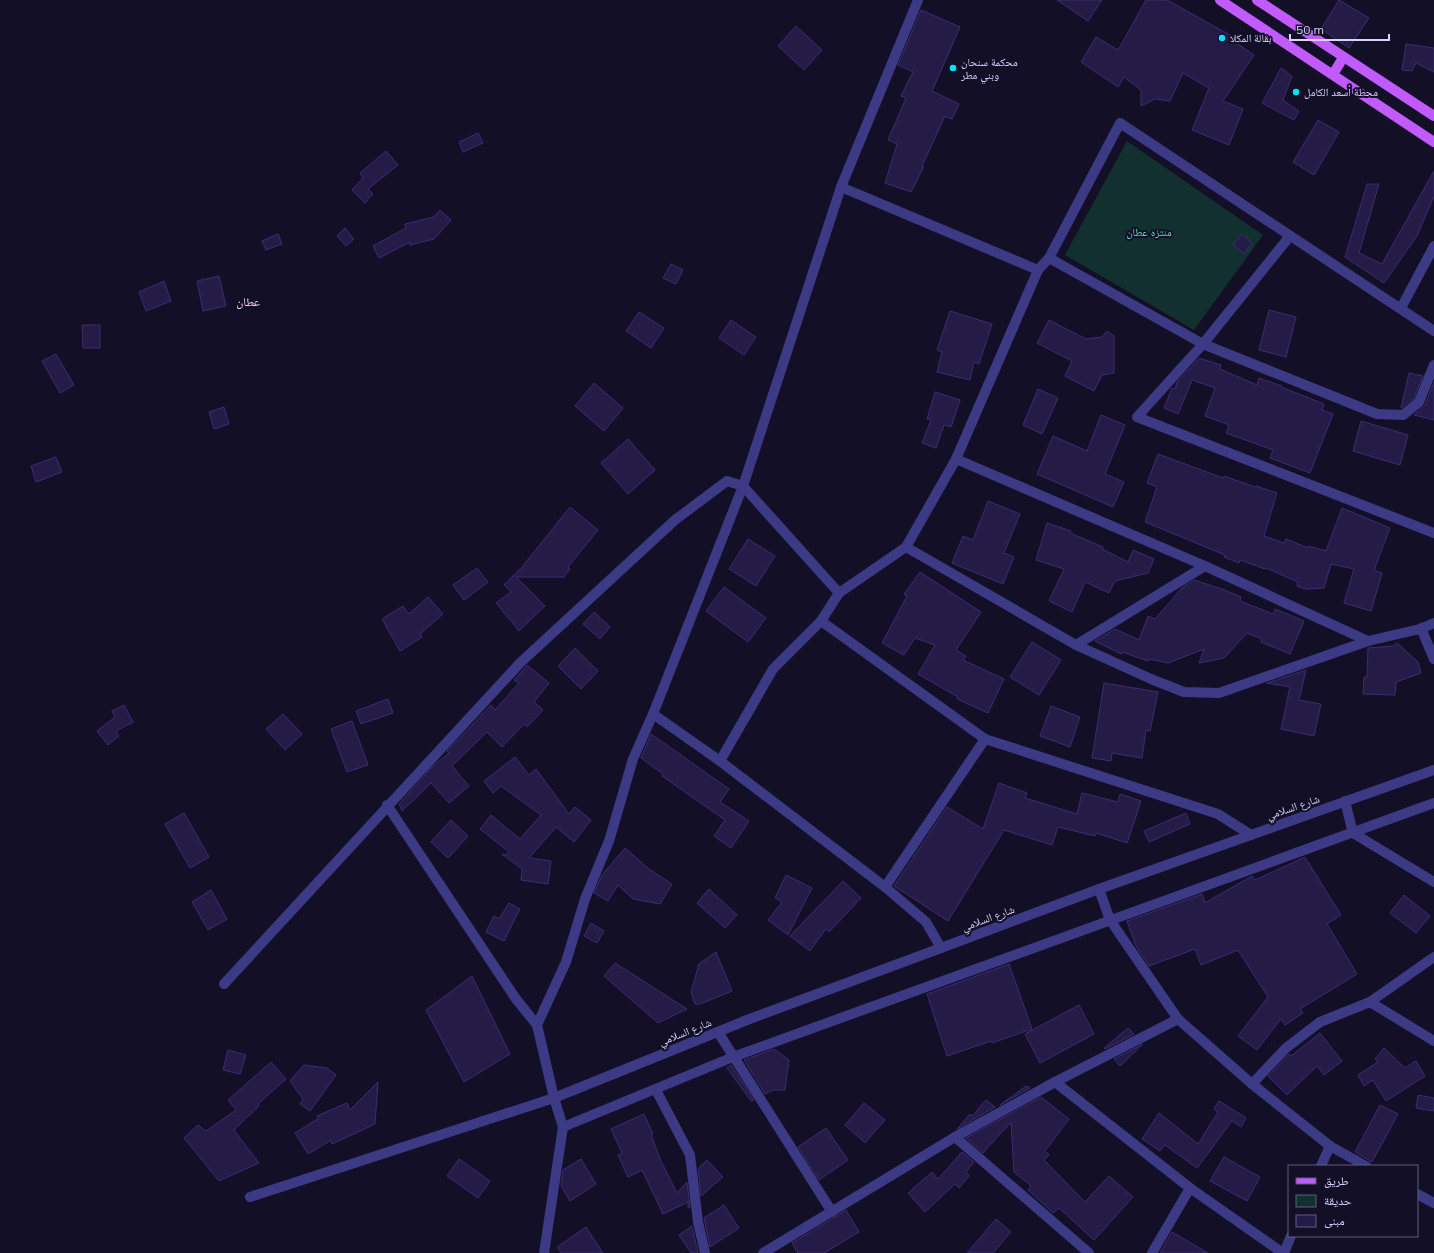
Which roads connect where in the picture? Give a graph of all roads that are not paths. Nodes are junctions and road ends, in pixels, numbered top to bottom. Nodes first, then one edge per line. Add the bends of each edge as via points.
1 (918, 0) edge
2 (1220, 0) edge
3 (1257, 0) edge
4 (1343, 58) junction
5 (1332, 74) junction
6 (1434, 116) edge
7 (1434, 142) edge
8 (841, 187) junction
9 (1290, 236) junction
10 (1434, 246) edge
11 (1050, 258) junction
12 (1038, 270) junction
13 (1401, 308) junction
14 (1434, 331) edge
15 (1202, 344) junction
16 (1434, 365) edge
17 (956, 459) junction
18 (743, 486) junction
19 (1434, 533) edge
20 (906, 547) junction
21 (1204, 566) junction
22 (839, 593) junction
23 (821, 621) junction
24 (1434, 623) edge
25 (1421, 628) junction
26 (1368, 641) junction
27 (1076, 645) junction
28 (1434, 659) edge
29 (653, 714) junction
30 (984, 739) junction
31 (720, 761) junction
32 (1434, 770) edge
33 (1345, 801) junction
34 (1434, 804) edge
35 (387, 805) junction
36 (1353, 834) junction
37 (1251, 835) junction
38 (1434, 882) edge
39 (885, 888) junction
40 (1099, 889) junction
41 (1110, 920) junction
42 (941, 948) junction
43 (1434, 957) edge
44 (224, 984) dead end
45 (1370, 1002) junction
46 (1178, 1019) junction
47 (537, 1025) junction
48 (718, 1032) junction
49 (1434, 1041) edge
50 (733, 1057) junction
51 (1055, 1082) junction
52 (1252, 1084) junction
53 (656, 1090) junction
54 (554, 1098) junction
55 (563, 1127) junction
56 (955, 1137) junction
57 (1330, 1146) junction
58 (1321, 1165) edge
59 (1364, 1165) edge
60 (1190, 1188) junction
61 (1418, 1195) edge
62 (250, 1197) dead end
63 (1434, 1203) edge
64 (832, 1212) junction
65 (1291, 1237) edge
66 (544, 1253) edge
67 (705, 1253) edge
68 (763, 1253) edge
69 (1089, 1253) edge
70 (1152, 1253) edge
71 (1284, 1253) edge

1 - 8 street
2 - 5 main road
3 - 4 main road
4 - 5 main road
4 - 6 main road
5 - 7 main road
8 - 12 street
8 - 18 street
9 - 11 street via 1120,123
9 - 13 street
9 - 15 street
10 - 13 street
11 - 12 street
11 - 15 street
12 - 17 street
13 - 14 street
15 - 16 street via 1377,414 1403,415 1419,402
15 - 19 street via 1137,417
17 - 20 street
17 - 21 street
18 - 22 street
18 - 29 street
18 - 35 street via 727,481 675,520 520,662
20 - 22 street
20 - 27 street
21 - 26 street
21 - 27 street
22 - 23 street
23 - 30 street
23 - 31 street via 773,669
24 - 25 street
25 - 26 street
25 - 28 street
26 - 27 street via 1219,693 1184,692 1150,680
29 - 31 street
29 - 47 street via 633,759 609,841 585,899 566,962
30 - 37 street via 1218,814
30 - 39 street
31 - 39 street
32 - 33 street, شارع السلامي
33 - 36 street
33 - 37 street, شارع السلامي
34 - 36 street
35 - 44 street
35 - 47 street via 516,999
36 - 38 street
36 - 41 street
37 - 40 street, شارع السلامي
39 - 42 street via 926,922
40 - 41 street
40 - 42 street, شارع السلامي
41 - 46 street
41 - 50 street
42 - 48 street, شارع السلامي
43 - 45 street
45 - 49 street
45 - 52 street via 1320,1022 1286,1048
46 - 51 street
46 - 52 street
47 - 54 street
48 - 50 street
48 - 54 street, شارع السلامي
50 - 53 street
50 - 64 street
51 - 56 street
51 - 60 street
52 - 57 street
53 - 55 street
53 - 67 street via 690,1155 698,1222
54 - 55 street
54 - 62 street, شارع السلامي
55 - 66 street
56 - 64 street
56 - 69 street
57 - 58 street
57 - 59 street
60 - 70 street
60 - 71 street
61 - 63 street
64 - 68 street
65 - 71 street

